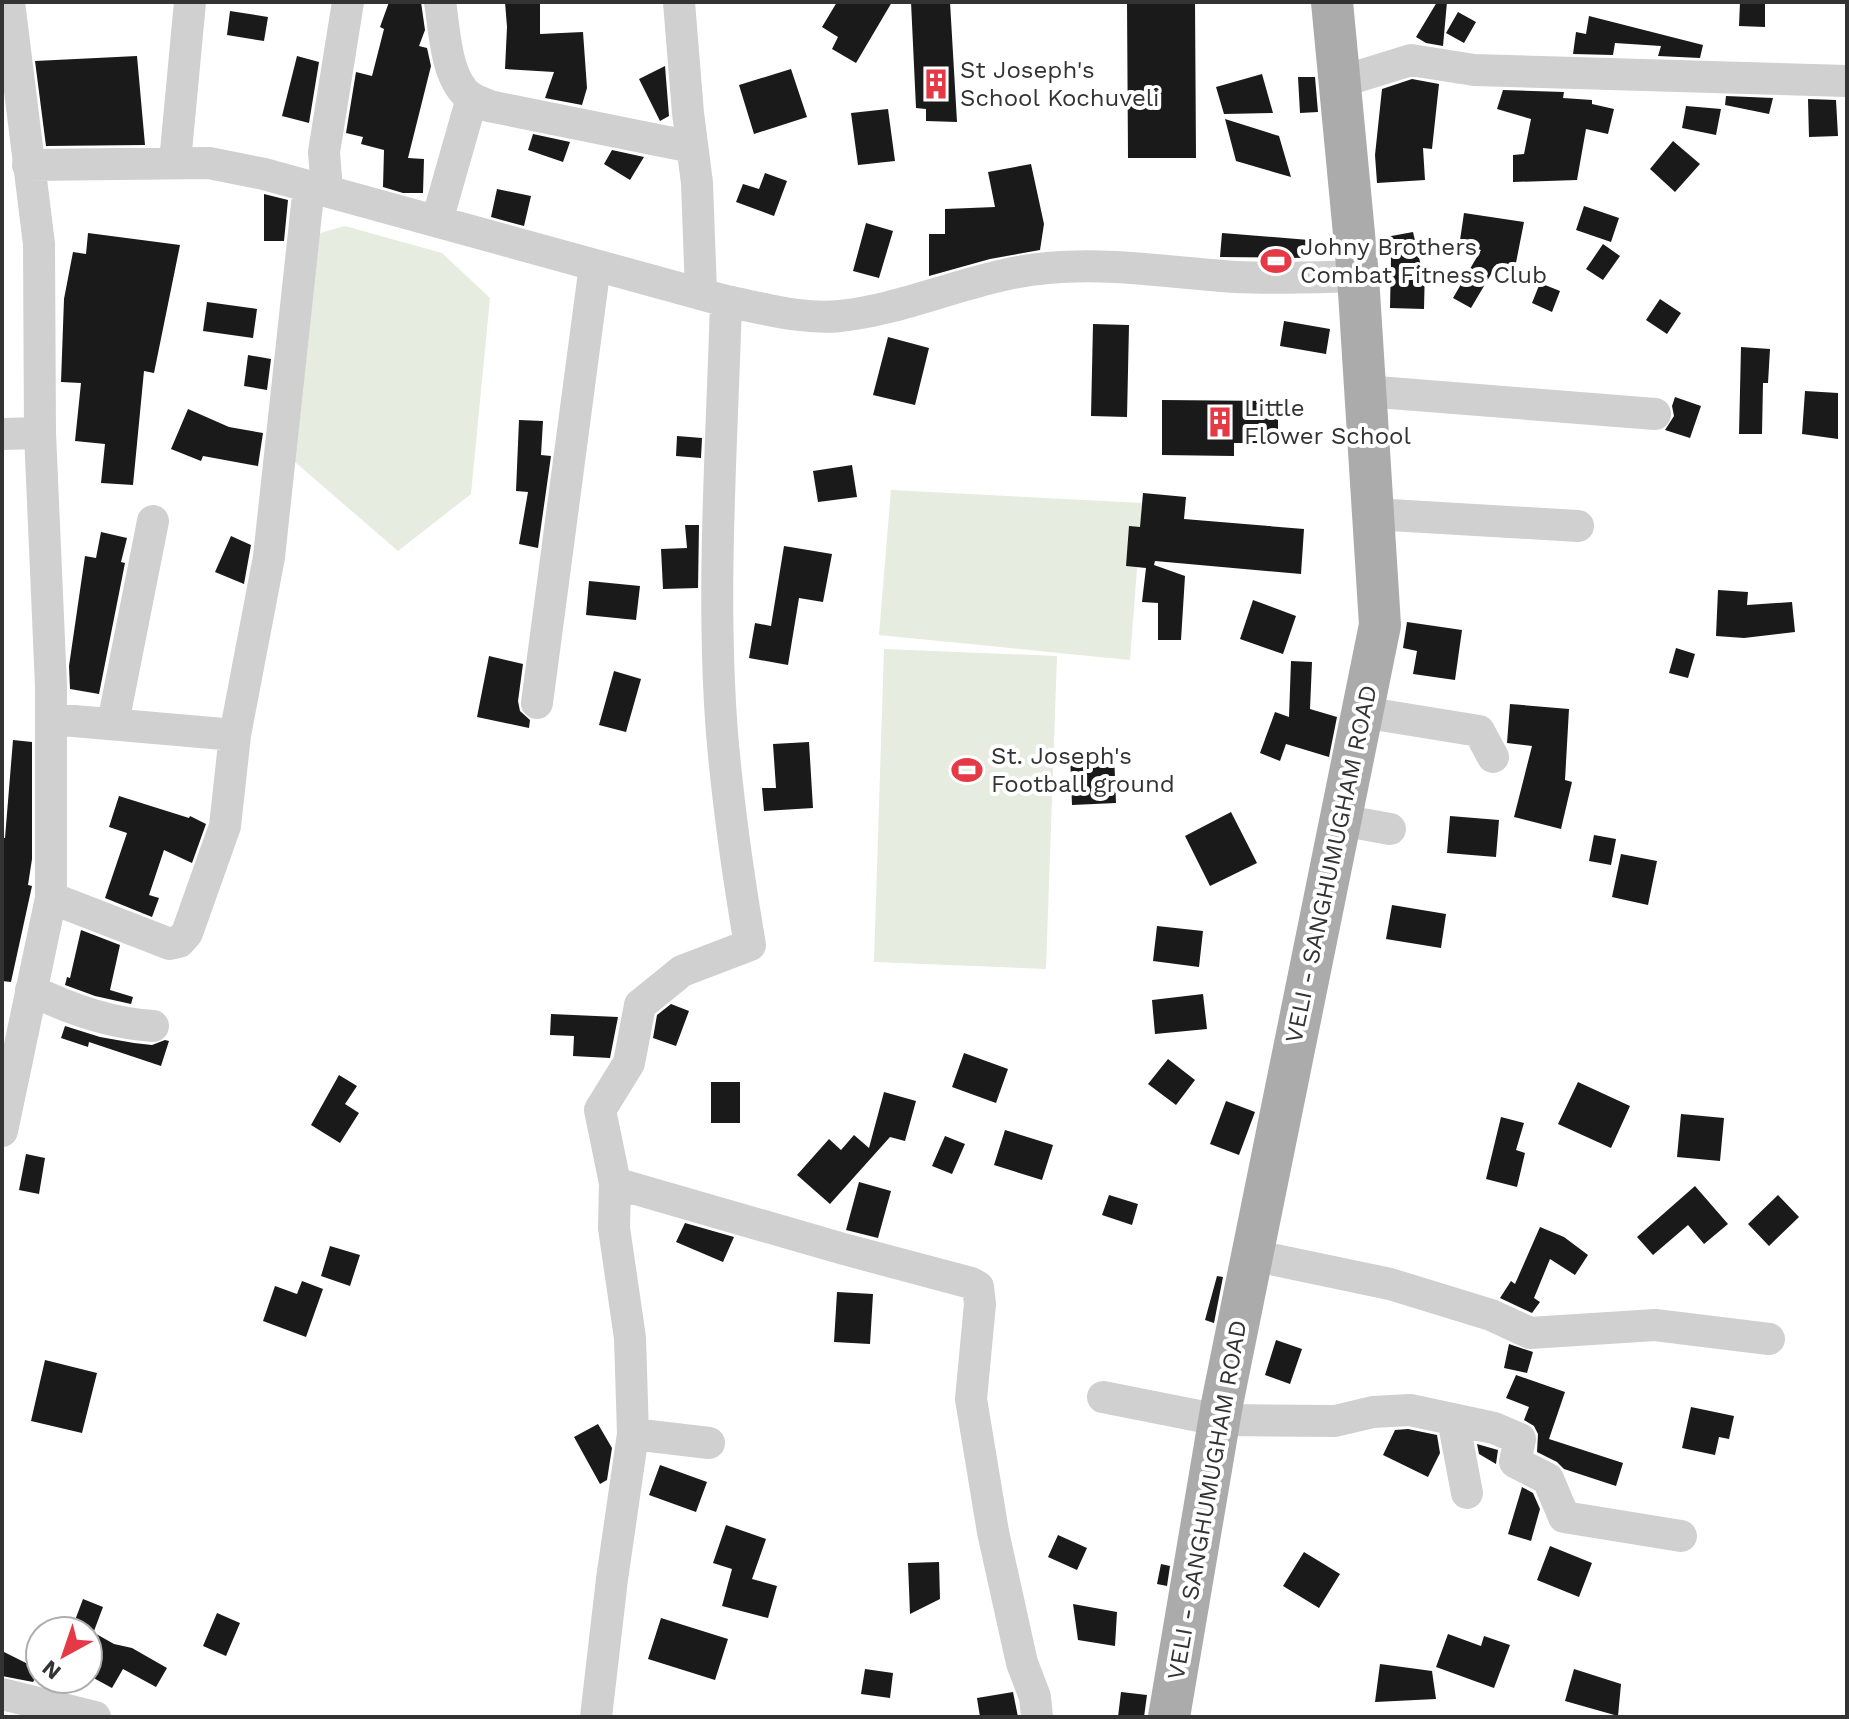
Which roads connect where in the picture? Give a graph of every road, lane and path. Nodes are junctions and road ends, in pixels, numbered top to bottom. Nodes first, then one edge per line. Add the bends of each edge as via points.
1 (9, 2) edge
2 (190, 2) edge
3 (348, 2) edge
4 (440, 2) edge
5 (679, 2) edge
6 (1332, 2) edge
7 (1847, 81) edge
8 (1340, 82) junction
9 (472, 98) junction
10 (692, 147) junction
11 (175, 162) junction
12 (28, 165) junction
13 (318, 188) junction
14 (437, 221) junction
15 (595, 265) junction
16 (1358, 276) junction
17 (713, 296) junction
18 (1365, 391) junction
19 (1655, 414) dead end
20 (40, 433) junction
21 (2, 434) edge
22 (1373, 514) junction
23 (153, 521) dead end
24 (1578, 526) dead end
25 (537, 703) dead end
26 (1362, 712) junction
27 (51, 719) junction
28 (113, 723) junction
29 (235, 735) junction
30 (1493, 757) dead end
31 (1340, 820) junction
32 (1390, 829) dead end
33 (51, 898) junction
34 (31, 990) junction
35 (153, 1026) dead end
36 (2, 1131) edge
37 (615, 1183) junction
38 (1252, 1255) junction
39 (1769, 1339) dead end
40 (1103, 1397) dead end
41 (1453, 1419) junction
42 (1219, 1420) junction
43 (633, 1434) junction
44 (709, 1443) dead end
45 (1467, 1493) dead end
46 (1681, 1536) dead end
47 (2, 1694) edge
48 (95, 1717) edge
49 (596, 1717) edge
50 (1037, 1717) edge
51 (1169, 1717) edge

1 - 12 street
2 - 11 street
3 - 13 street
4 - 9 street via 453,73
5 - 10 street
6 - 8 main road, VELI - SANGHUMUGHAM ROAD
7 - 8 street via 1474,70 1411,60
8 - 16 main road, VELI - SANGHUMUGHAM ROAD
9 - 10 street via 489,106
9 - 14 street
10 - 17 street
11 - 12 street
11 - 13 street via 209,163
12 - 20 street via 39,244
13 - 14 street
13 - 29 street via 269,557
14 - 15 street
15 - 17 street
15 - 25 street
16 - 17 street via 1238,277 1050,267 838,317 794,314
16 - 18 main road, VELI - SANGHUMUGHAM ROAD
17 - 37 street via 721,716 734,856 750,945 682,971 640,1005 629,1063 600,1110
18 - 19 street
18 - 22 main road, VELI - SANGHUMUGHAM ROAD
20 - 21 street
20 - 27 street
22 - 24 street
22 - 26 main road, VELI - SANGHUMUGHAM ROAD via 1380,625
23 - 28 street
26 - 30 street via 1479,731
26 - 31 main road, VELI - SANGHUMUGHAM ROAD
27 - 28 street
27 - 33 street
28 - 29 street
29 - 33 street via 225,826 187,933 179,942 170,944
31 - 32 street
31 - 38 main road, VELI - SANGHUMUGHAM ROAD
33 - 34 street
34 - 35 street via 63,1006 124,1024
34 - 36 street
37 - 43 street via 614,1228 630,1338
37 - 50 street via 978,1287 971,1399 993,1532
38 - 39 street via 1390,1284 1491,1315 1530,1333 1655,1325
38 - 42 main road, VELI - SANGHUMUGHAM ROAD
40 - 42 street
41 - 42 street via 1410,1410 1335,1421
41 - 45 street
41 - 46 street via 1520,1439 1515,1462 1548,1479 1564,1517
42 - 51 main road, VELI - SANGHUMUGHAM ROAD
43 - 44 street
43 - 49 street
47 - 48 street

